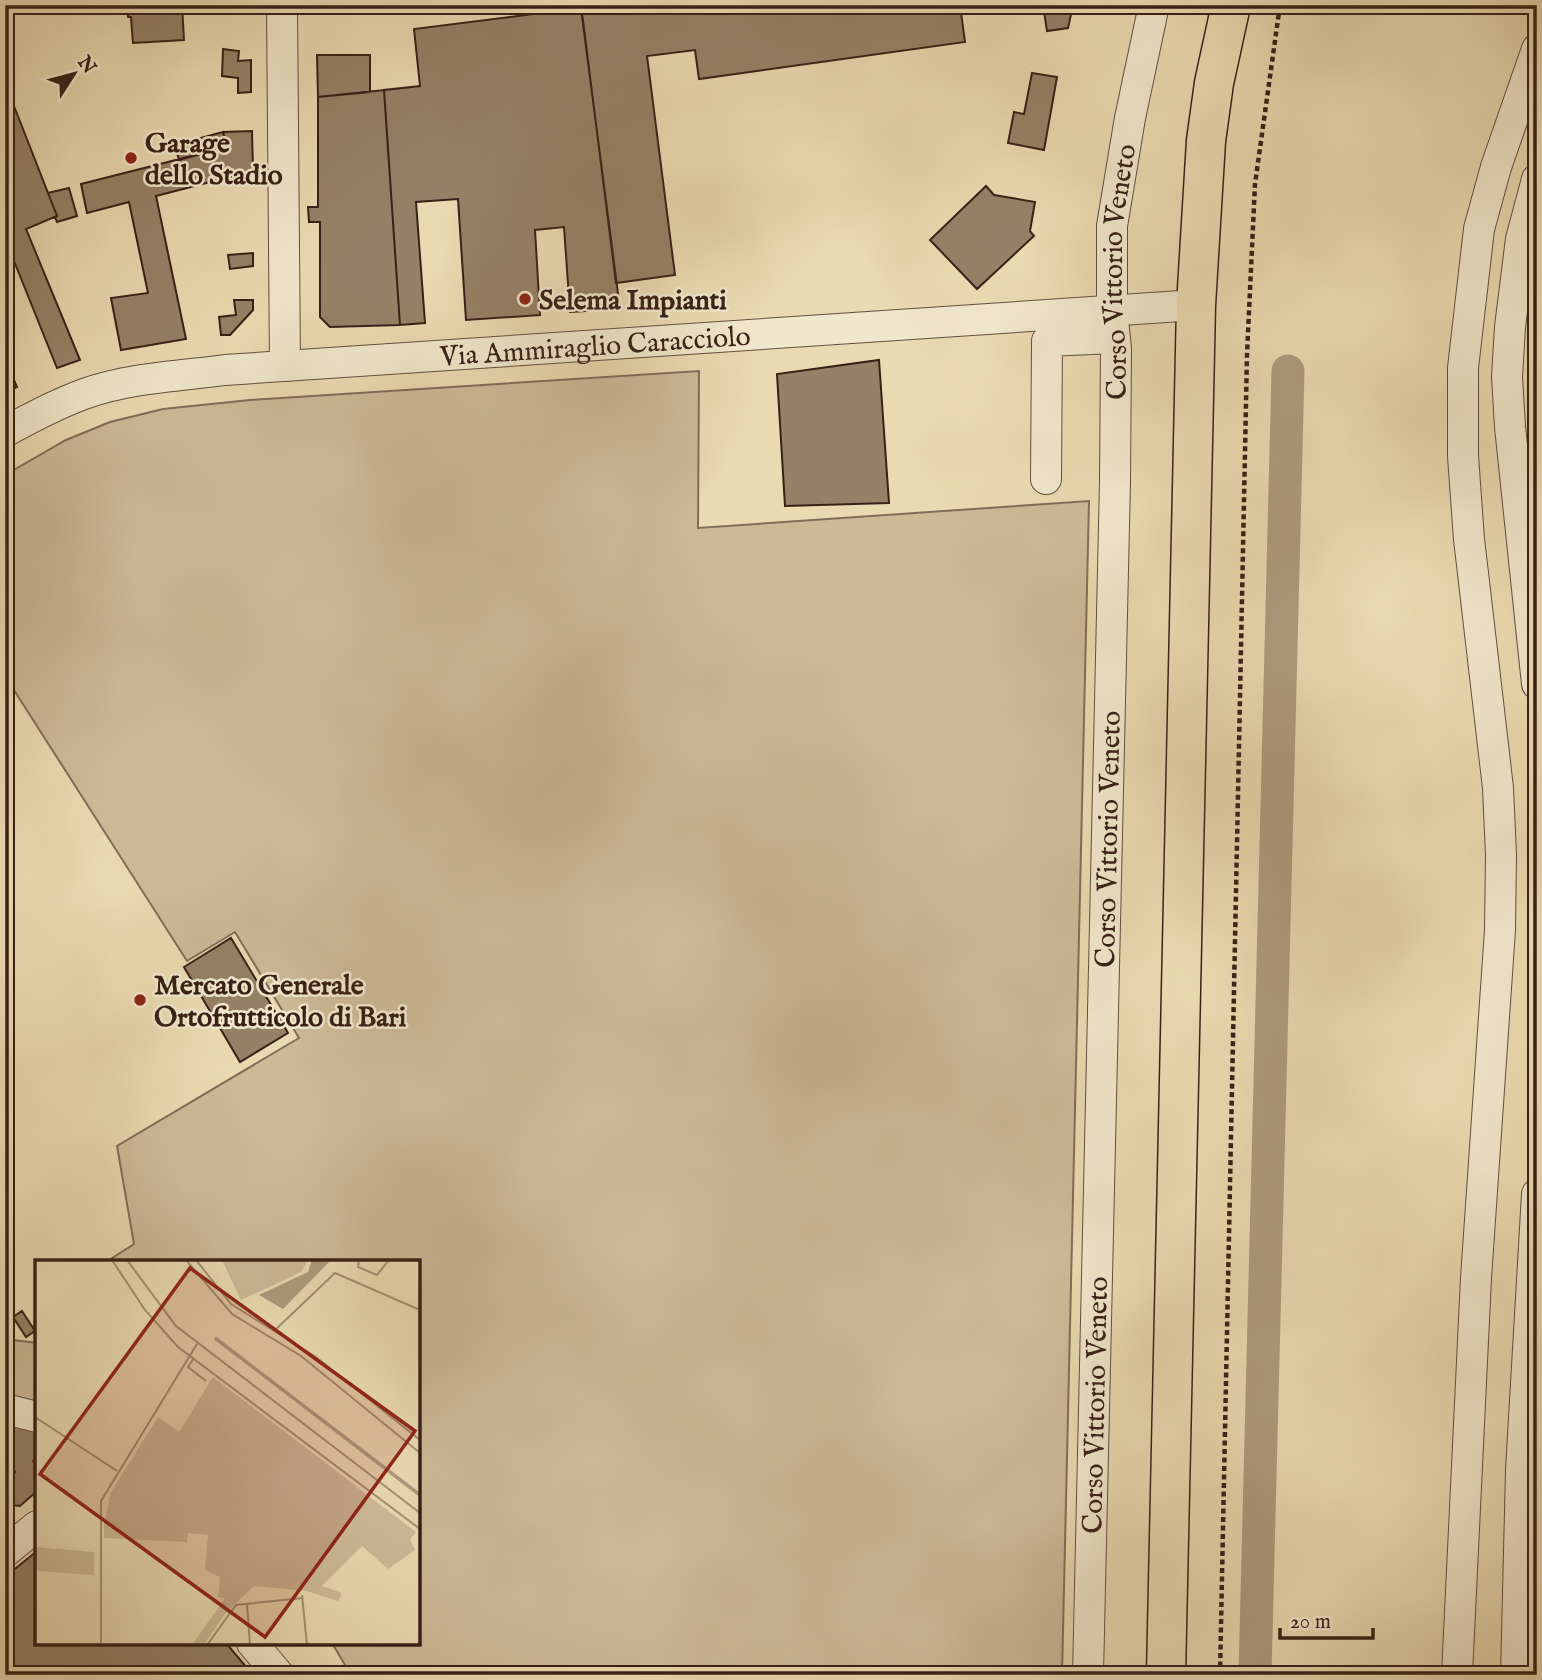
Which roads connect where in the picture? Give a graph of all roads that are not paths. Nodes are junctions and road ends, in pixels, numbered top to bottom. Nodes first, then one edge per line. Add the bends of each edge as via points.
1 (282, 5) edge
2 (1154, 5) edge
3 (1231, 5) edge
4 (1537, 50) edge
5 (1537, 179) edge
6 (1196, 305) junction
7 (1113, 324) junction
8 (285, 366) junction
9 (5, 432) edge
10 (1046, 479) dead end
11 (1534, 634) edge
12 (1537, 684) edge
13 (1537, 1194) edge
14 (5, 1409) edge
15 (35, 1416) edge
16 (35, 1528) edge
17 (5, 1552) edge
18 (254, 1645) edge
19 (279, 1675) edge
20 (1088, 1675) edge
21 (1166, 1675) edge
22 (1457, 1675) edge
23 (1516, 1675) edge

1 - 8 street
2 - 7 street, Corso Vittorio Veneto via 1112,226
3 - 6 main road via 1206,141
4 - 22 street via 1479,229 1463,368 1469,539 1502,855
5 - 11 street via 1521,239 1507,377
6 - 7 street, Via Ammiraglio Caracciolo
6 - 21 main road
7 - 8 street, Via Ammiraglio Caracciolo
7 - 10 street via 1047,341
7 - 20 street, Corso Vittorio Veneto via 1115,495
8 - 9 street, Via Ammiraglio Caracciolo via 106,388 60,404
11 - 12 street
13 - 23 street via 1521,1470
14 - 15 street
16 - 17 street
18 - 19 street

